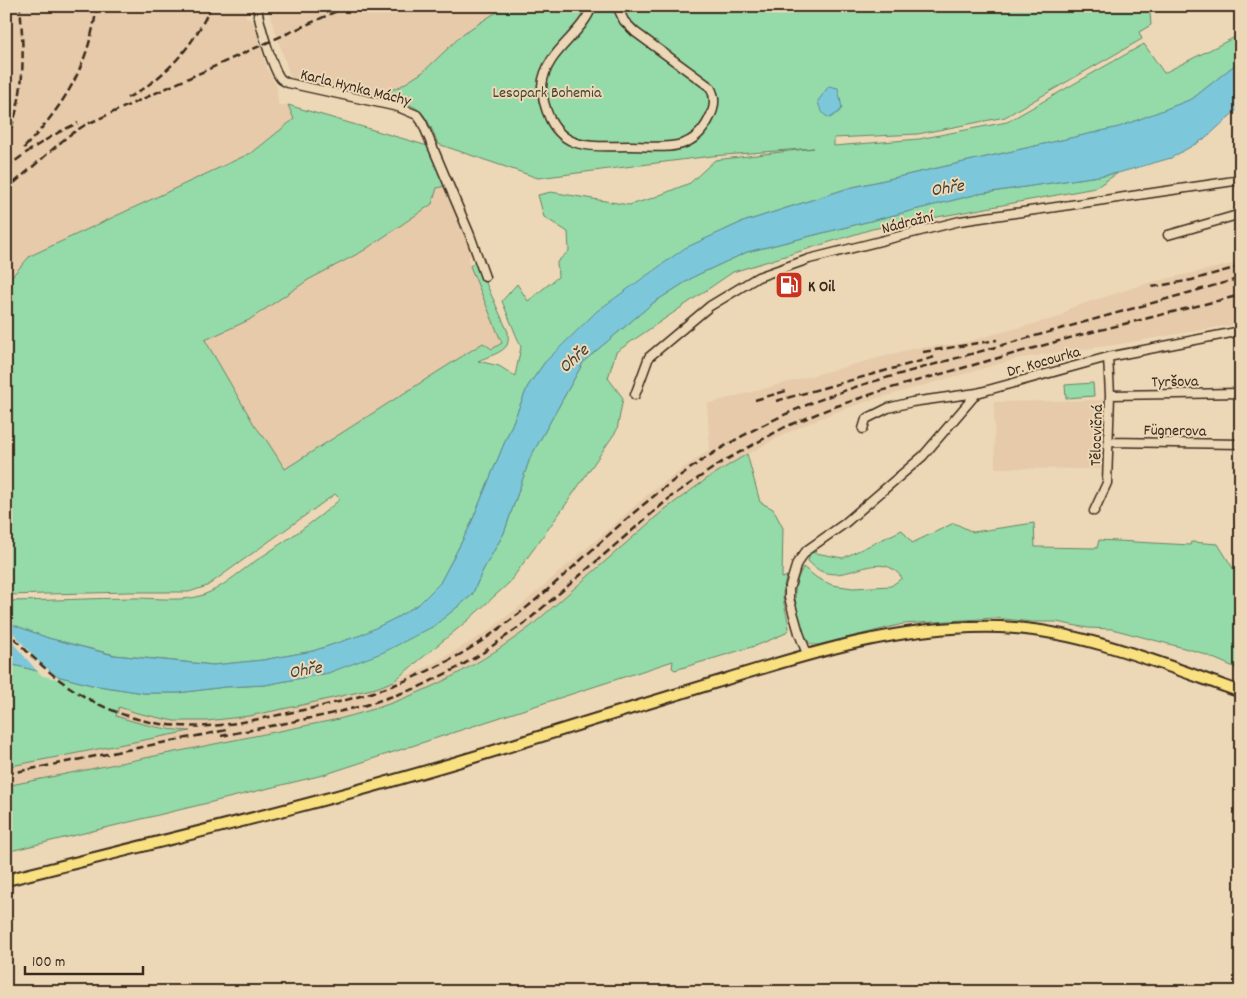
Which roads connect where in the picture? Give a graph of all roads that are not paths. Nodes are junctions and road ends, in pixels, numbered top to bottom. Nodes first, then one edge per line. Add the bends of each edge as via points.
1 (257, 6) edge
2 (592, 6) edge
3 (617, 6) edge
4 (1241, 180) edge
5 (1241, 214) edge
6 (1168, 235) dead end
7 (485, 277) dead end
8 (1241, 331) edge
9 (1108, 357) junction
10 (977, 393) junction
11 (1241, 393) edge
12 (635, 395) dead end
13 (1110, 395) junction
14 (863, 430) dead end
15 (1110, 442) junction
16 (1241, 444) edge
17 (1094, 511) dead end
18 (807, 654) junction
19 (1241, 692) edge
20 (6, 880) edge

1 - 7 street, Karla Hynka Máchy via 272,62 281,79 398,107 417,115
2 - 3 street via 545,71 542,95 545,110 559,133 568,140 598,147 669,147 690,141 698,136 711,116 714,94 710,87 635,32 624,21
4 - 12 street, Nádražní via 960,222 809,260 758,277 710,306 649,357
5 - 6 street
8 - 9 street, Dr. Kocourka
9 - 10 street, Dr. Kocourka
9 - 13 street, Tělocvičná
10 - 14 street, Dr. Kocourka via 888,408 866,419
10 - 18 street via 923,456 844,524 807,550 797,563 789,598
11 - 13 street, Tyršova
13 - 15 street, Tělocvičná
15 - 16 street, Fügnerova
15 - 17 street, Tělocvičná via 1107,483
18 - 19 main road via 892,634 944,628 1001,627 1054,634 1115,649
18 - 20 main road via 398,780

